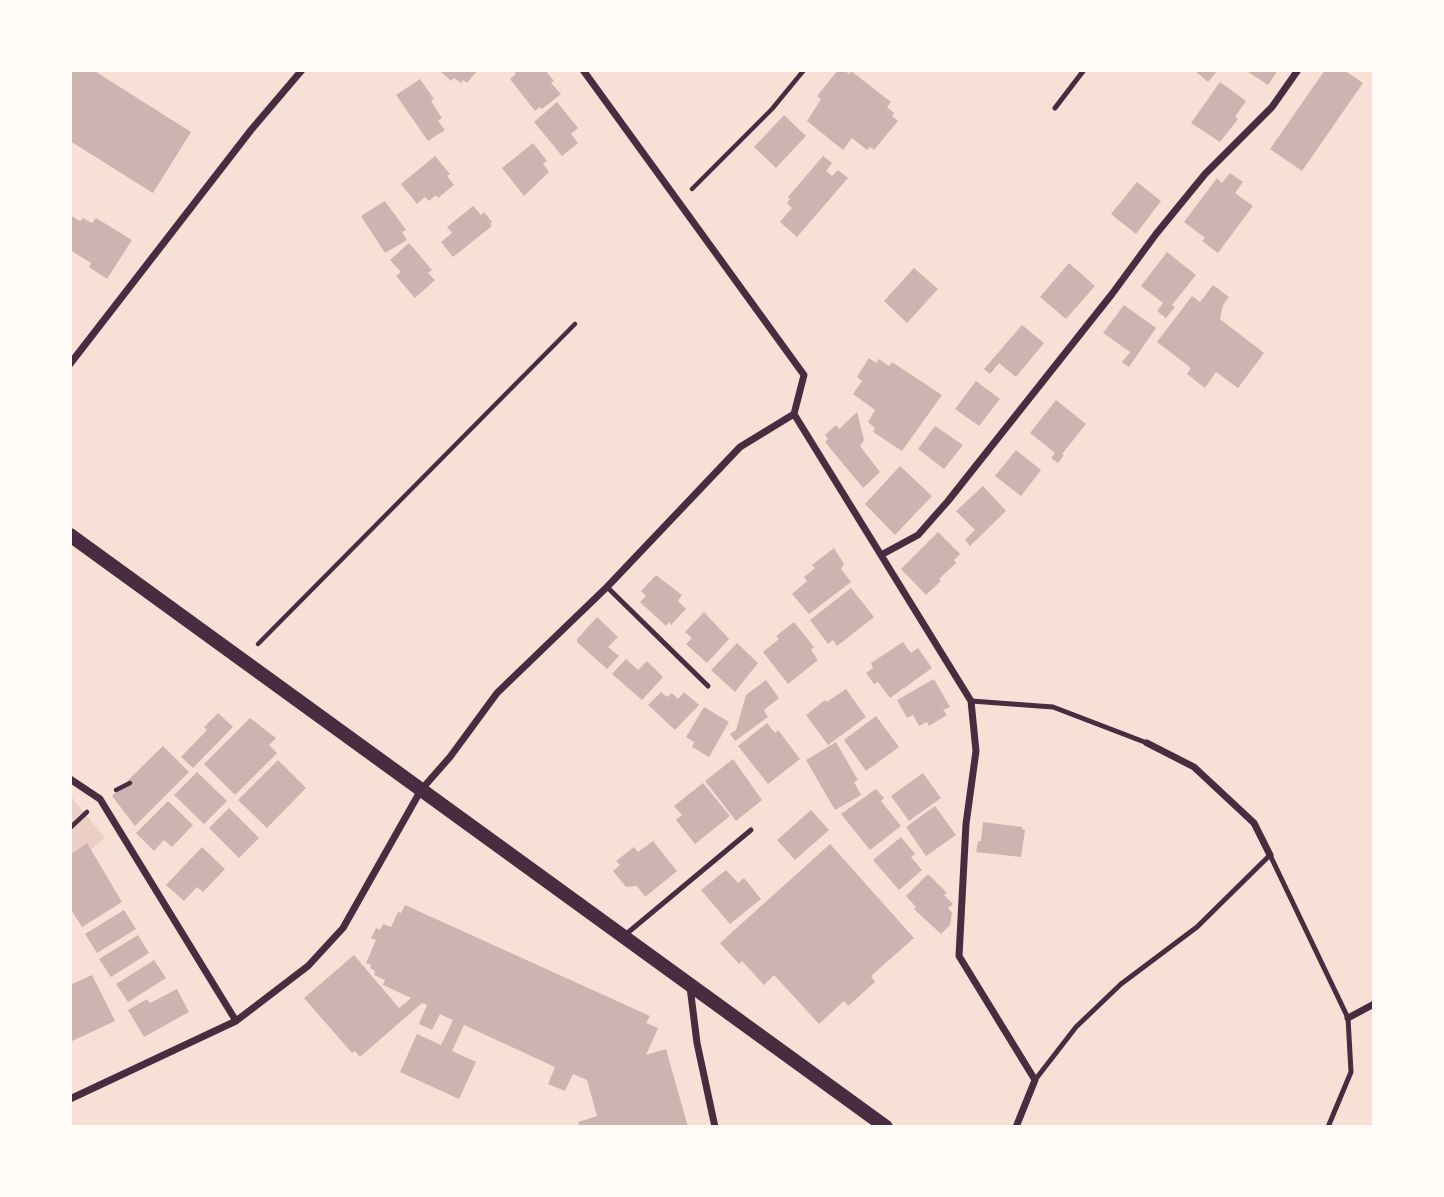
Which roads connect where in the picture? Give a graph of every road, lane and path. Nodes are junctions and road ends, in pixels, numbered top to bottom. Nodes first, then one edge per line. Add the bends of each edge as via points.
1 (302, 70) edge
2 (583, 70) edge
3 (804, 70) edge
4 (1084, 70) edge
5 (1298, 70) edge
6 (1055, 108) dead end
7 (678, 202) junction
8 (575, 324) dead end
9 (70, 364) edge
10 (794, 414) junction
11 (70, 535) edge
12 (881, 555) junction
13 (607, 587) junction
14 (242, 659) junction
15 (708, 686) dead end
16 (971, 701) junction
17 (1147, 743) joint
18 (70, 779) edge
19 (421, 790) junction
20 (751, 830) dead end
21 (1270, 855) junction
22 (624, 937) junction
23 (690, 984) junction
24 (1374, 1003) edge
25 (1348, 1018) junction
26 (236, 1021) junction
27 (1035, 1080) junction
28 (70, 1099) edge
29 (715, 1127) edge
30 (886, 1127) edge
31 (1016, 1127) edge
32 (1328, 1127) edge

1 - 9 street
2 - 7 street
3 - 7 path via 737,146
4 - 6 lane
5 - 12 street via 1272,107 1205,174 1164,224 948,501 918,535
7 - 10 street via 804,375
8 - 14 path
10 - 12 street
10 - 13 street via 740,447
11 - 14 main road
12 - 16 street
13 - 15 lane
13 - 19 street via 497,693
14 - 19 main road
16 - 17 lane via 1053,707
16 - 27 street via 976,751 966,824 959,956
17 - 21 street via 1194,767 1254,823
18 - 26 street via 100,799
19 - 22 main road
19 - 26 street via 344,928 308,966
20 - 22 lane
21 - 25 lane
21 - 27 lane via 1197,927 1121,984 1076,1027
22 - 23 main road
23 - 29 street via 696,1044
23 - 30 main road
24 - 25 street
25 - 32 lane via 1352,1072
26 - 28 street
27 - 31 street

